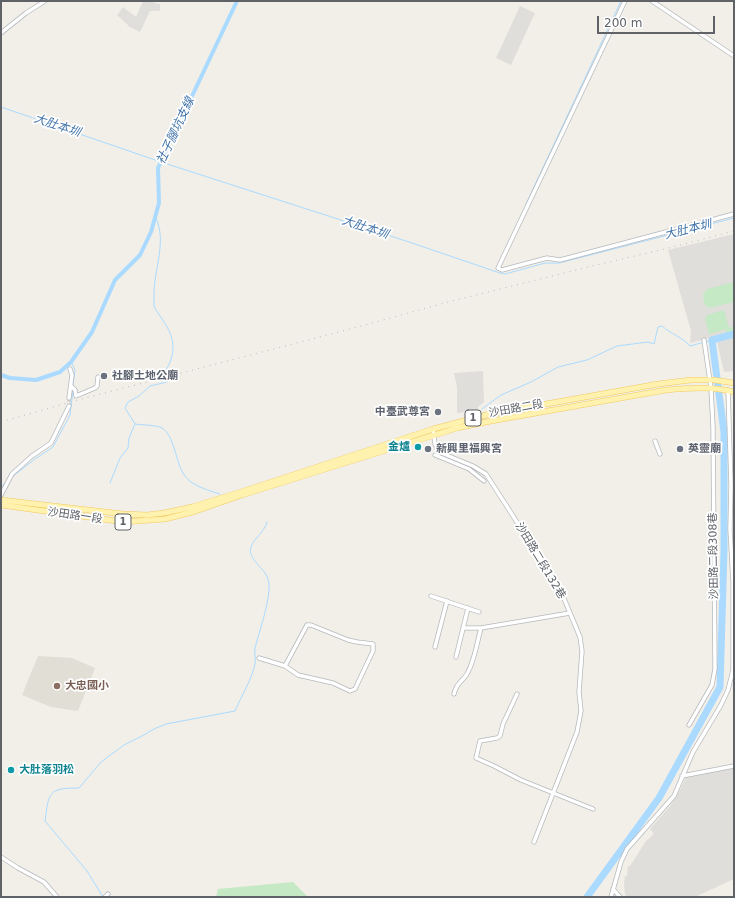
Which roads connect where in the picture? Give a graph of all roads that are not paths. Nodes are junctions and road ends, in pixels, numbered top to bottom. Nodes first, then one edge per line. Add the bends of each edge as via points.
1 (44, 1) edge
2 (625, 1) edge
3 (652, 1) edge
4 (1, 33) edge
5 (734, 56) edge
6 (734, 214) edge
7 (704, 340) dead end
8 (70, 369) dead end
9 (98, 377) dead end
10 (712, 380) junction
11 (732, 382) edge
12 (71, 386) junction
13 (716, 389) junction
14 (731, 391) edge
15 (69, 398) tunnel mouth
16 (69, 406) tunnel mouth
17 (433, 429) junction
18 (434, 436) junction
19 (656, 440) dead end
20 (660, 454) dead end
21 (434, 455) dead end
22 (484, 481) dead end
23 (241, 494) junction
24 (1, 495) edge
25 (1, 500) edge
26 (1, 506) edge
27 (431, 596) dead end
28 (447, 600) junction
29 (468, 608) junction
30 (479, 612) dead end
31 (570, 613) junction
32 (464, 628) junction
33 (481, 628) junction
34 (435, 647) dead end
35 (456, 657) dead end
36 (259, 658) dead end
37 (285, 666) junction
38 (454, 694) dead end
39 (517, 694) dead end
40 (689, 725) dead end
41 (734, 766) edge
42 (682, 776) junction
43 (553, 792) junction
44 (593, 809) dead end
45 (534, 842) dead end
46 (1, 857) edge
47 (613, 889) junction
48 (57, 897) edge
49 (610, 897) edge
50 (620, 897) edge

1 - 4 street
2 - 6 street via 498,268 502,270 547,258 560,260
3 - 5 street
7 - 10 street, 沙田路二段308巷
8 - 12 street
9 - 12 street via 95,388 76,396
10 - 11 main road, 沙田路二段 / 1
10 - 13 street, 沙田路二段308巷
10 - 17 main road, 沙田路二段 / 1 via 658,384 490,414
12 - 15 street
13 - 14 main road, 沙田路二段 / 1
13 - 18 main road, 沙田路二段 / 1 via 688,388 650,393 491,421
13 - 40 street, 沙田路二段308巷 via 715,669 712,686
14 - 42 street via 733,670 721,706 693,752
16 - 24 street via 51,443 12,474
17 - 18 street, 沙田路二段132巷
17 - 23 main road, 沙田路二段 / 1
18 - 23 main road, 沙田路二段 / 1
18 - 31 street, 沙田路二段132巷 via 438,452 486,474 560,589
19 - 20 street
21 - 22 street via 469,469
23 - 25 main road, 沙田路一段 / 1 via 192,507 147,515 106,513
23 - 26 main road, 沙田路一段 / 1 via 194,512 146,521 124,522
27 - 28 street
28 - 29 street
28 - 34 street
29 - 30 street
29 - 32 street
31 - 33 street
31 - 43 street, 沙田路二段132巷 via 580,637 582,651 579,692 581,711 577,732
32 - 33 street
32 - 35 street
33 - 38 street via 471,665 456,686
36 - 37 street
37 - 37 street via 298,675 333,683 350,691 355,689 373,651 373,644 357,642 307,625
39 - 43 street via 500,736 480,741 476,758
41 - 42 street
42 - 47 street via 674,796 627,849
43 - 44 street
43 - 45 street, 沙田路二段132巷
46 - 48 street via 44,882
47 - 49 street
47 - 50 street

